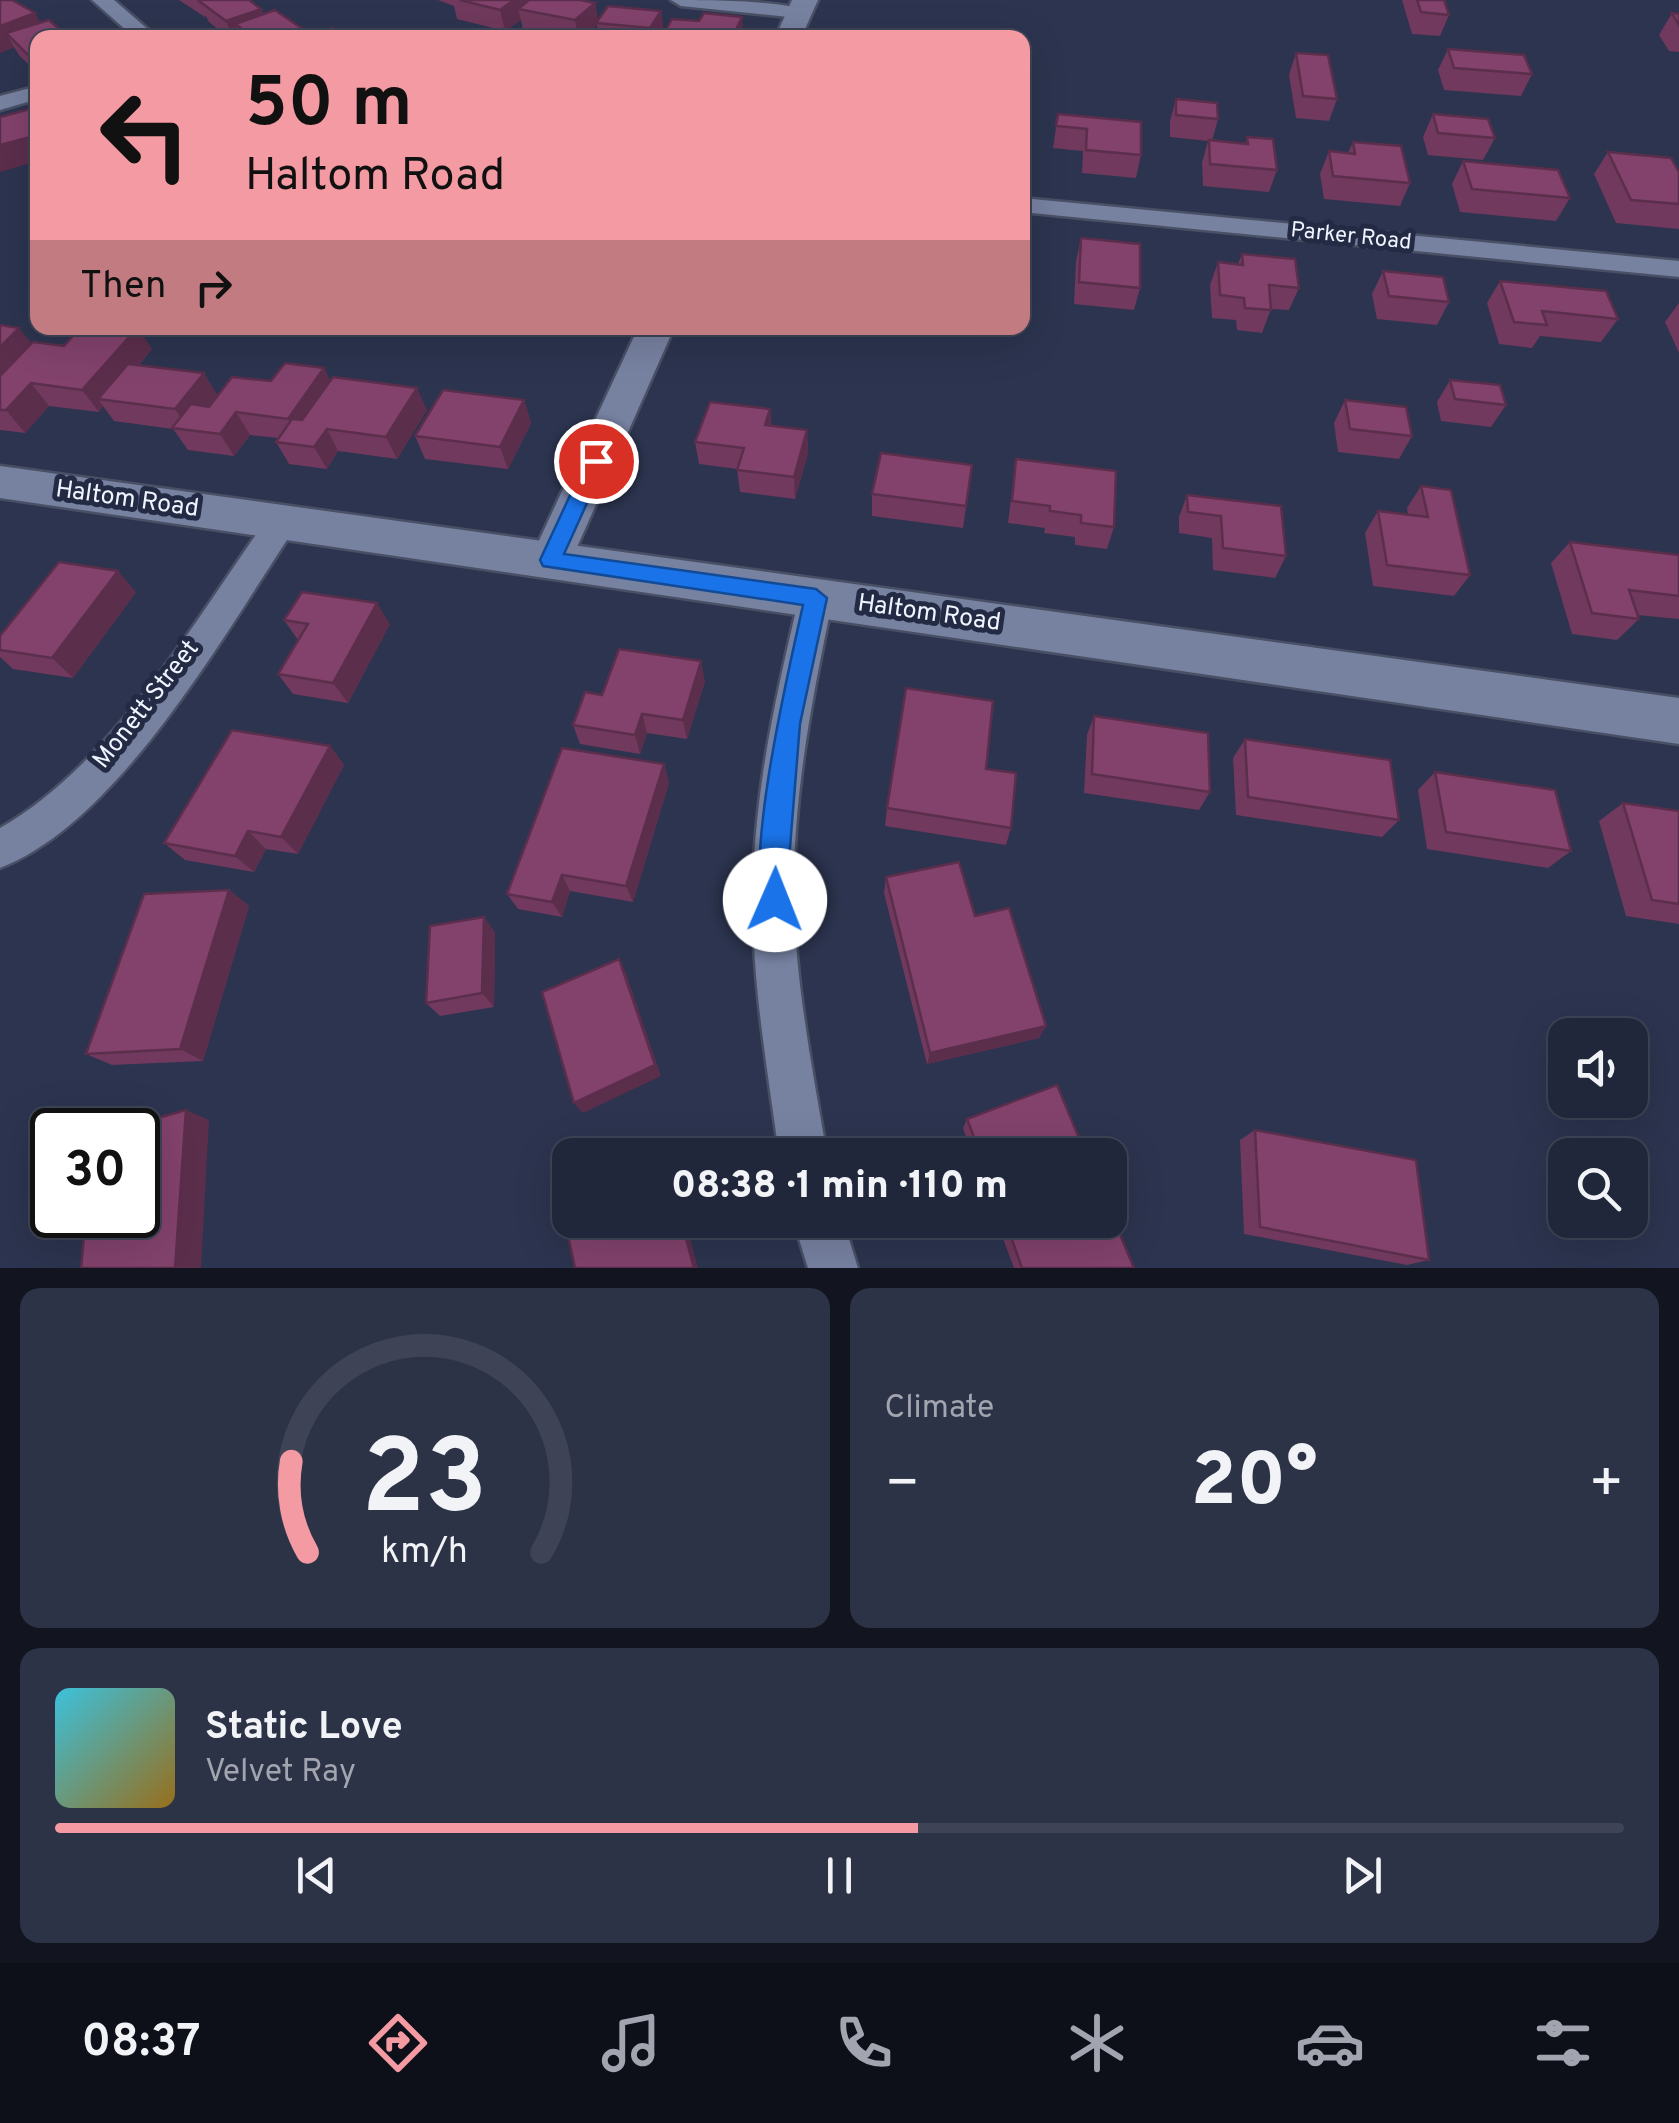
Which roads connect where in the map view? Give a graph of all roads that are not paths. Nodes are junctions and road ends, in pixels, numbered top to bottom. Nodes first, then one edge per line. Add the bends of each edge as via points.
1 (102, 0) edge
2 (681, 0) edge
3 (802, 6) edge
4 (138, 30) edge
5 (792, 30) edge
6 (30, 94) edge
7 (0, 103) edge
8 (1030, 206) edge
9 (1679, 269) edge
10 (653, 335) edge
11 (0, 482) edge
12 (282, 522) junction
13 (551, 560) junction
14 (816, 598) junction
15 (1679, 722) edge
16 (1, 855) edge
17 (800, 1138) edge
18 (824, 1238) edge
19 (833, 1268) edge

1 - 4 street
2 - 3 street
3 - 5 street
6 - 7 street
8 - 9 street, Parker Road
10 - 13 street
11 - 12 main road, Haltom Road
12 - 13 main road, Haltom Road
12 - 16 street, Monett Street via 139,721 55,817
13 - 14 main road, Haltom Road
14 - 15 main road, Haltom Road
14 - 17 street via 788,724 774,869 779,992
18 - 19 street

